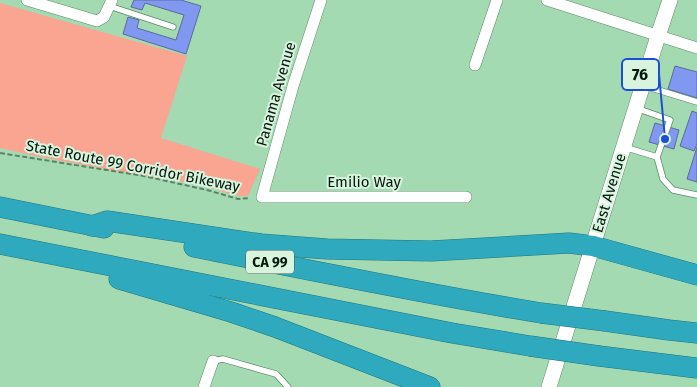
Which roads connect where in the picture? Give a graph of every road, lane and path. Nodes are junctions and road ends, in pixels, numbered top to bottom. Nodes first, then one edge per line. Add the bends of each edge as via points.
1 (27, 0) edge
2 (320, 0) edge
3 (497, 0) edge
4 (547, 0) edge
5 (670, 0) edge
6 (110, 3) edge
7 (173, 27) dead end
8 (658, 36) junction
9 (697, 48) edge
10 (475, 65) dead end
11 (642, 85) junction
12 (697, 102) edge
13 (635, 108) junction
14 (624, 146) junction
15 (0, 153) edge
16 (657, 158) junction
17 (697, 195) edge
18 (262, 196) junction
19 (466, 197) dead end
20 (0, 207) edge
21 (92, 226) junction
22 (0, 244) edge
23 (593, 246) junction
24 (24, 248) junction
25 (697, 275) edge
26 (697, 333) edge
27 (213, 361) joint
28 (697, 368) edge
29 (204, 387) edge
30 (290, 387) edge
31 (430, 387) edge
32 (549, 387) edge

1 - 6 street via 97,21 104,17
2 - 18 street, Panama Avenue
3 - 10 street
4 - 8 street
5 - 8 main road, East Avenue
6 - 7 lane
8 - 9 street
8 - 11 main road, East Avenue
11 - 12 lane
11 - 13 main road, East Avenue
13 - 14 main road, East Avenue
13 - 16 lane via 670,120
14 - 16 lane
14 - 23 main road, East Avenue
15 - 18 path, State Route 99 Corridor Bikeway via 144,176 238,199
16 - 17 lane via 663,179 673,190
18 - 19 street, Emilio Way
20 - 21 highway, CA 99
21 - 23 highway via 107,221 261,244 327,249 430,251 569,243
21 - 26 highway, CA 99, bridge via 451,298
22 - 24 highway, CA 99
23 - 25 highway
23 - 32 main road, East Avenue
24 - 28 highway, CA 99, bridge via 452,333
24 - 31 highway via 275,327
27 - 29 street
27 - 30 lane via 223,359 276,374

